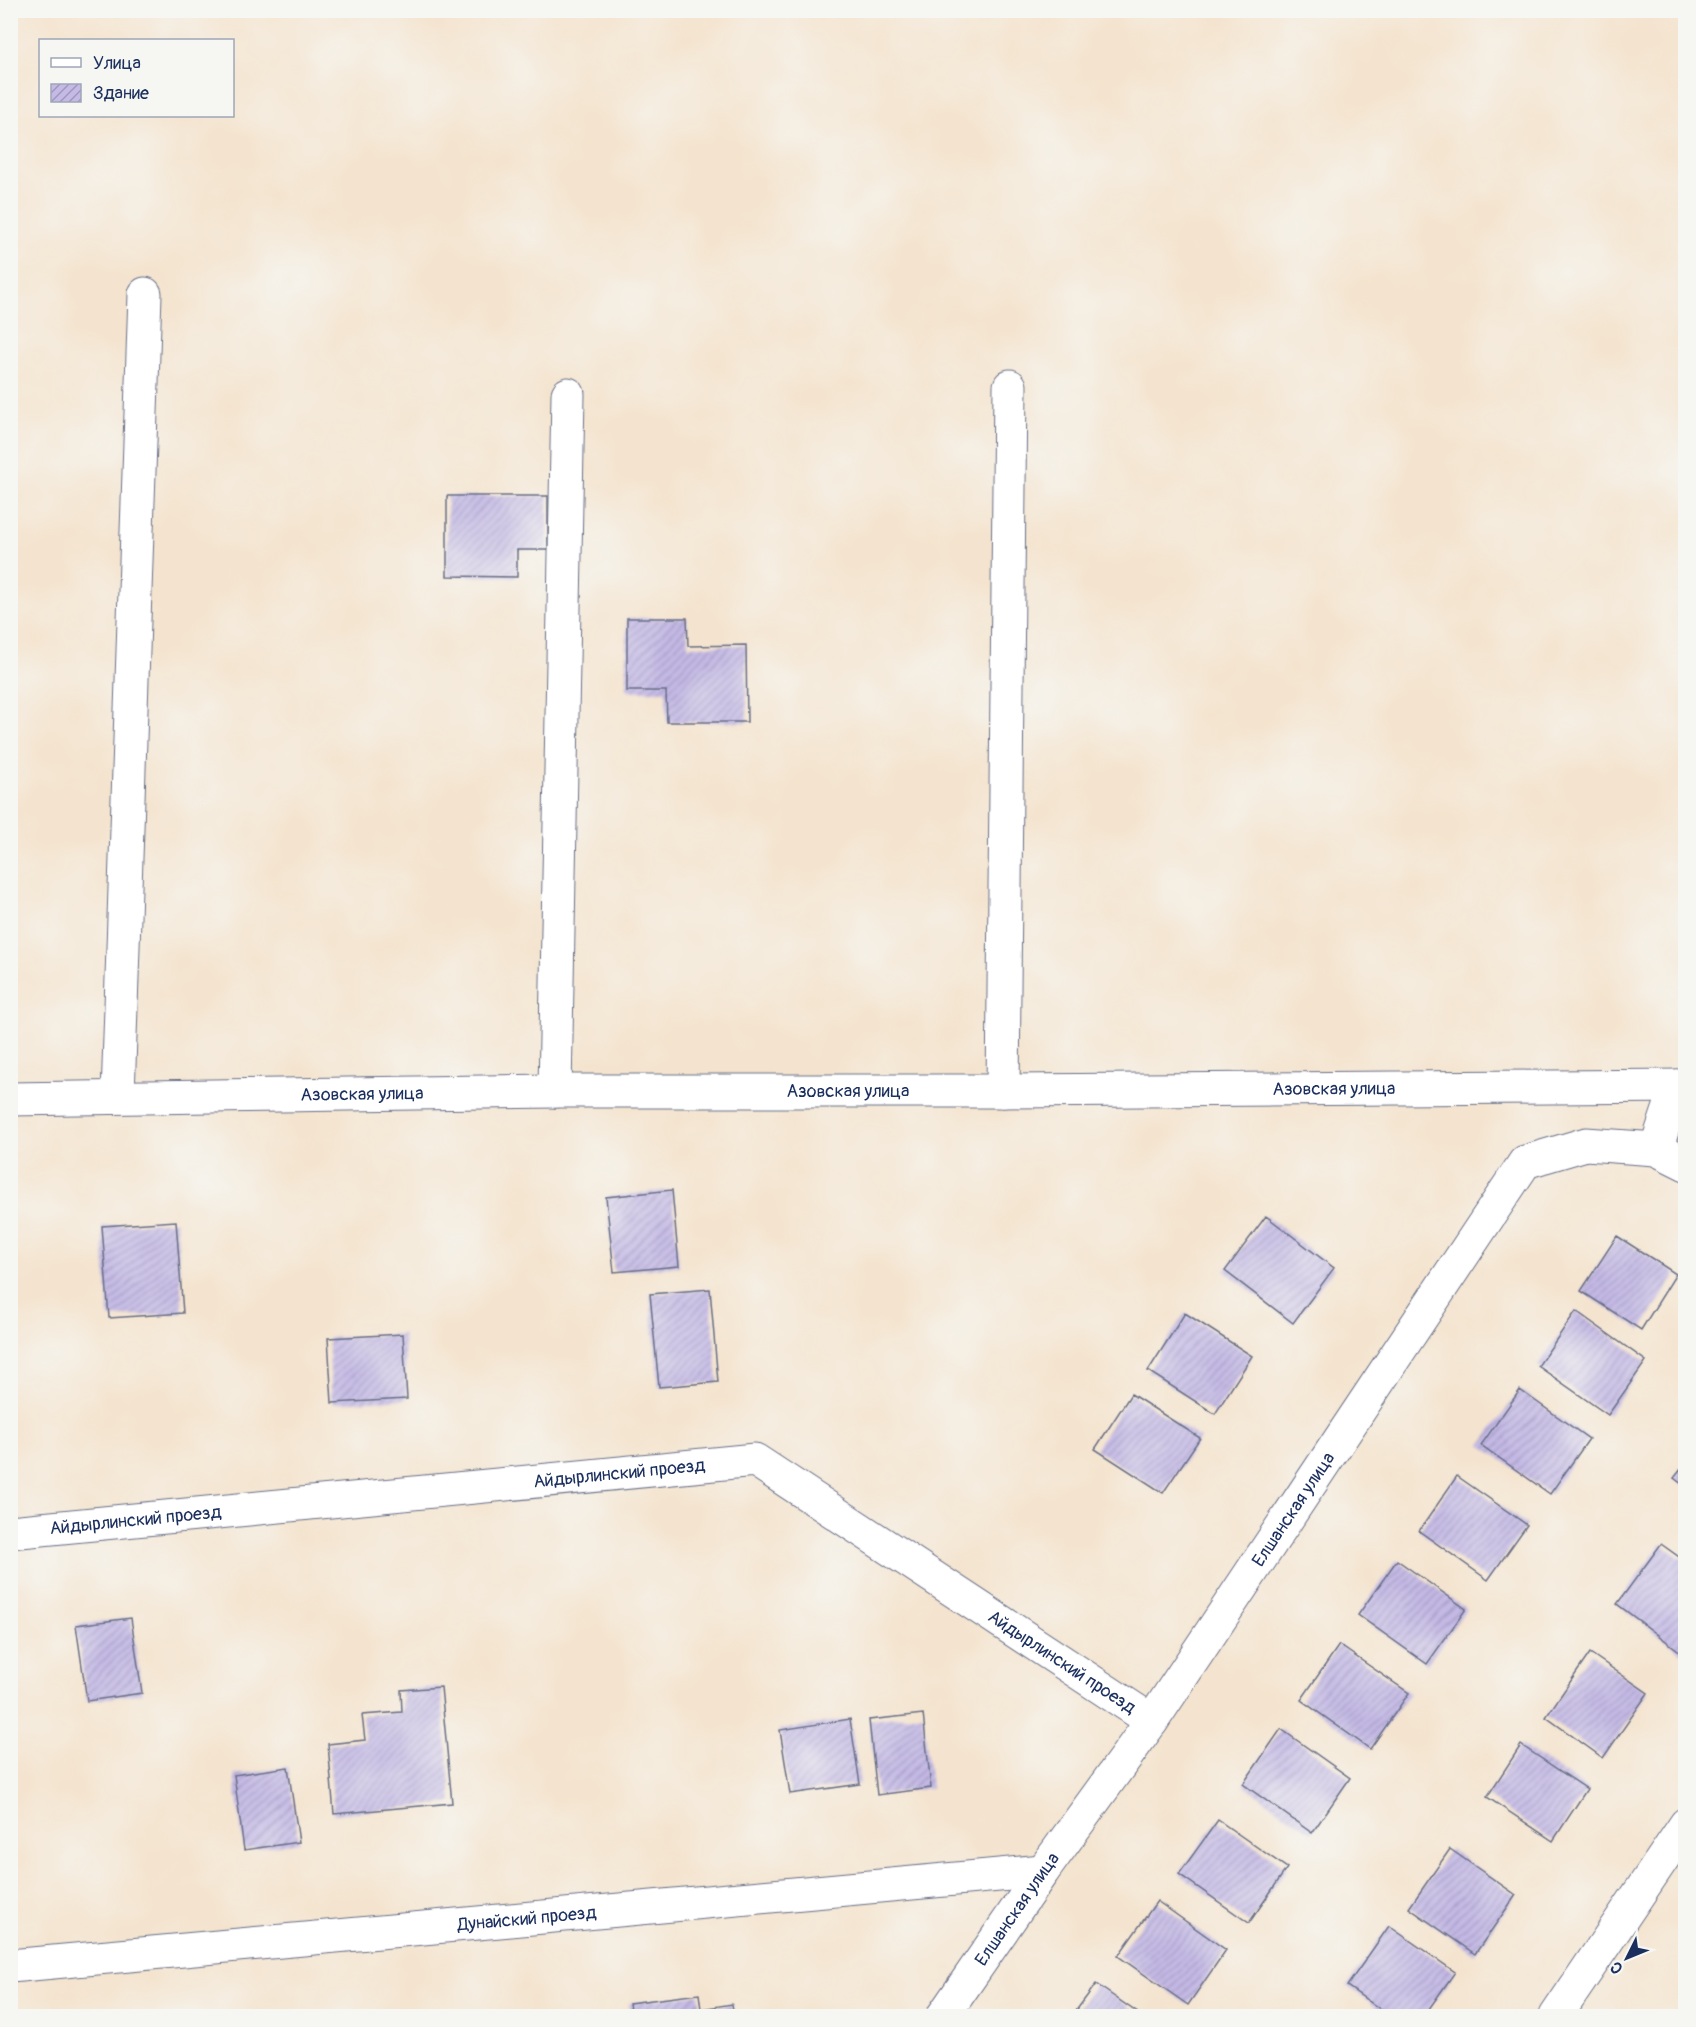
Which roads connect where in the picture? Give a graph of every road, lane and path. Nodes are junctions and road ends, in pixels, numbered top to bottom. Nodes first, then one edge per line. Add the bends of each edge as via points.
1 (145, 294) dead end
2 (1010, 386) dead end
3 (568, 394) dead end
4 (1681, 1086) edge
5 (555, 1091) junction
6 (1003, 1091) junction
7 (118, 1096) junction
8 (10, 1099) edge
9 (1656, 1149) junction
10 (1686, 1164) edge
11 (10, 1532) edge
12 (1152, 1720) junction
13 (1686, 1824) edge
14 (1042, 1871) junction
15 (10, 1966) edge
16 (943, 2016) edge
17 (1556, 2016) edge

1 - 7 street
2 - 6 street
3 - 5 street
4 - 6 street, Азовская улица
4 - 9 street
5 - 6 street, Азовская улица
5 - 7 street, Азовская улица
7 - 8 street, Азовская улица
9 - 10 street
9 - 12 street, Елшанская улица via 1586,1144 1525,1162
11 - 12 street, Айдырлинский проезд via 755,1460
12 - 14 street, Елшанская улица
13 - 17 street
14 - 15 street, Дунайский проезд
14 - 16 street, Елшанская улица

